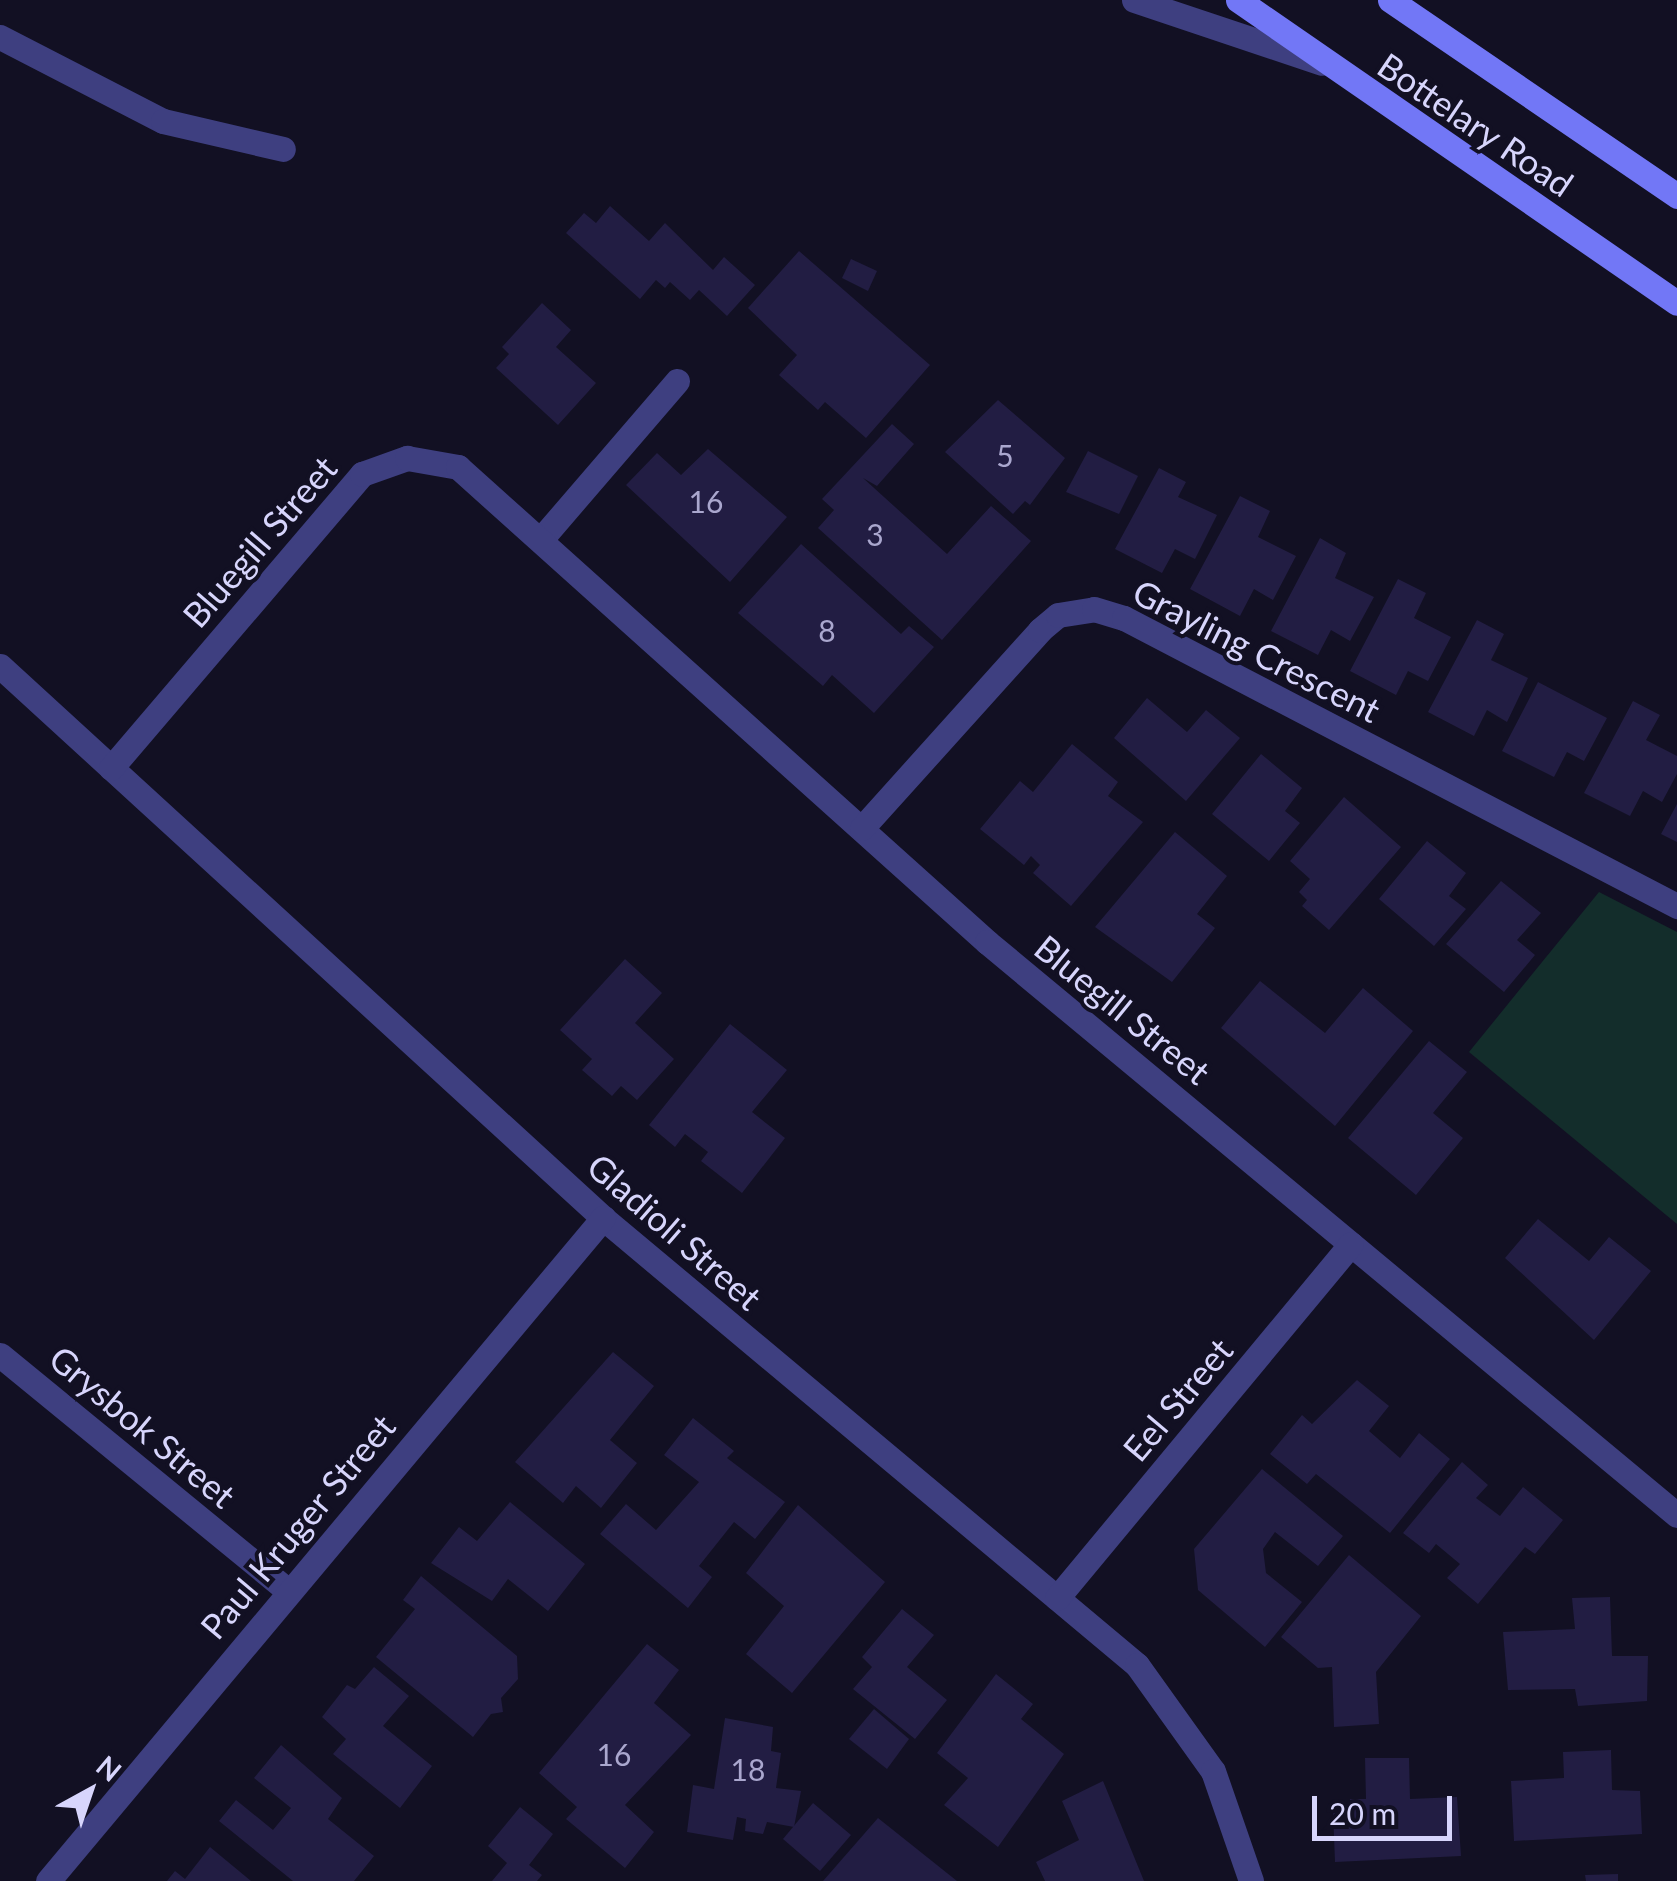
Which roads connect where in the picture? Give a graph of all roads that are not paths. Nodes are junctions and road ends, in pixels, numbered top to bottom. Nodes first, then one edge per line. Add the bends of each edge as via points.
1 (1134, 0) edge
2 (1238, 0) edge
3 (1390, 0) edge
4 (0, 36) edge
5 (1326, 65) junction
6 (283, 149) dead end
7 (1677, 196) edge
8 (1677, 302) edge
9 (677, 381) dead end
10 (542, 538) junction
11 (0, 666) edge
12 (111, 768) junction
13 (862, 828) junction
14 (1677, 906) edge
15 (603, 1218) junction
16 (1351, 1244) junction
17 (0, 1355) edge
18 (1677, 1515) edge
19 (288, 1590) junction
20 (1058, 1598) junction
21 (48, 1881) edge
22 (1251, 1881) edge

1 - 5 street
2 - 5 main road, Bottelary Road
3 - 7 main road, Bottelary Road
4 - 6 street via 163,121
5 - 8 main road, Bottelary Road
9 - 10 street
10 - 12 street, Bluegill Street via 458,468 435,459 383,462 337,497
10 - 13 street, Bluegill Street
11 - 12 street, Gladioli Street
12 - 15 street, Gladioli Street
13 - 14 street, Grayling Crescent via 1040,630 1058,616 1094,610 1124,618
13 - 16 street, Bluegill Street via 986,942
15 - 19 street, Paul Kruger Street
15 - 20 street, Gladioli Street
16 - 18 street, Bluegill Street
16 - 20 street, Eel Street
17 - 19 street, Grysbok Street
19 - 21 street, Paul Kruger Street
20 - 22 street, Gladioli Street via 1137,1665 1191,1733 1231,1811

